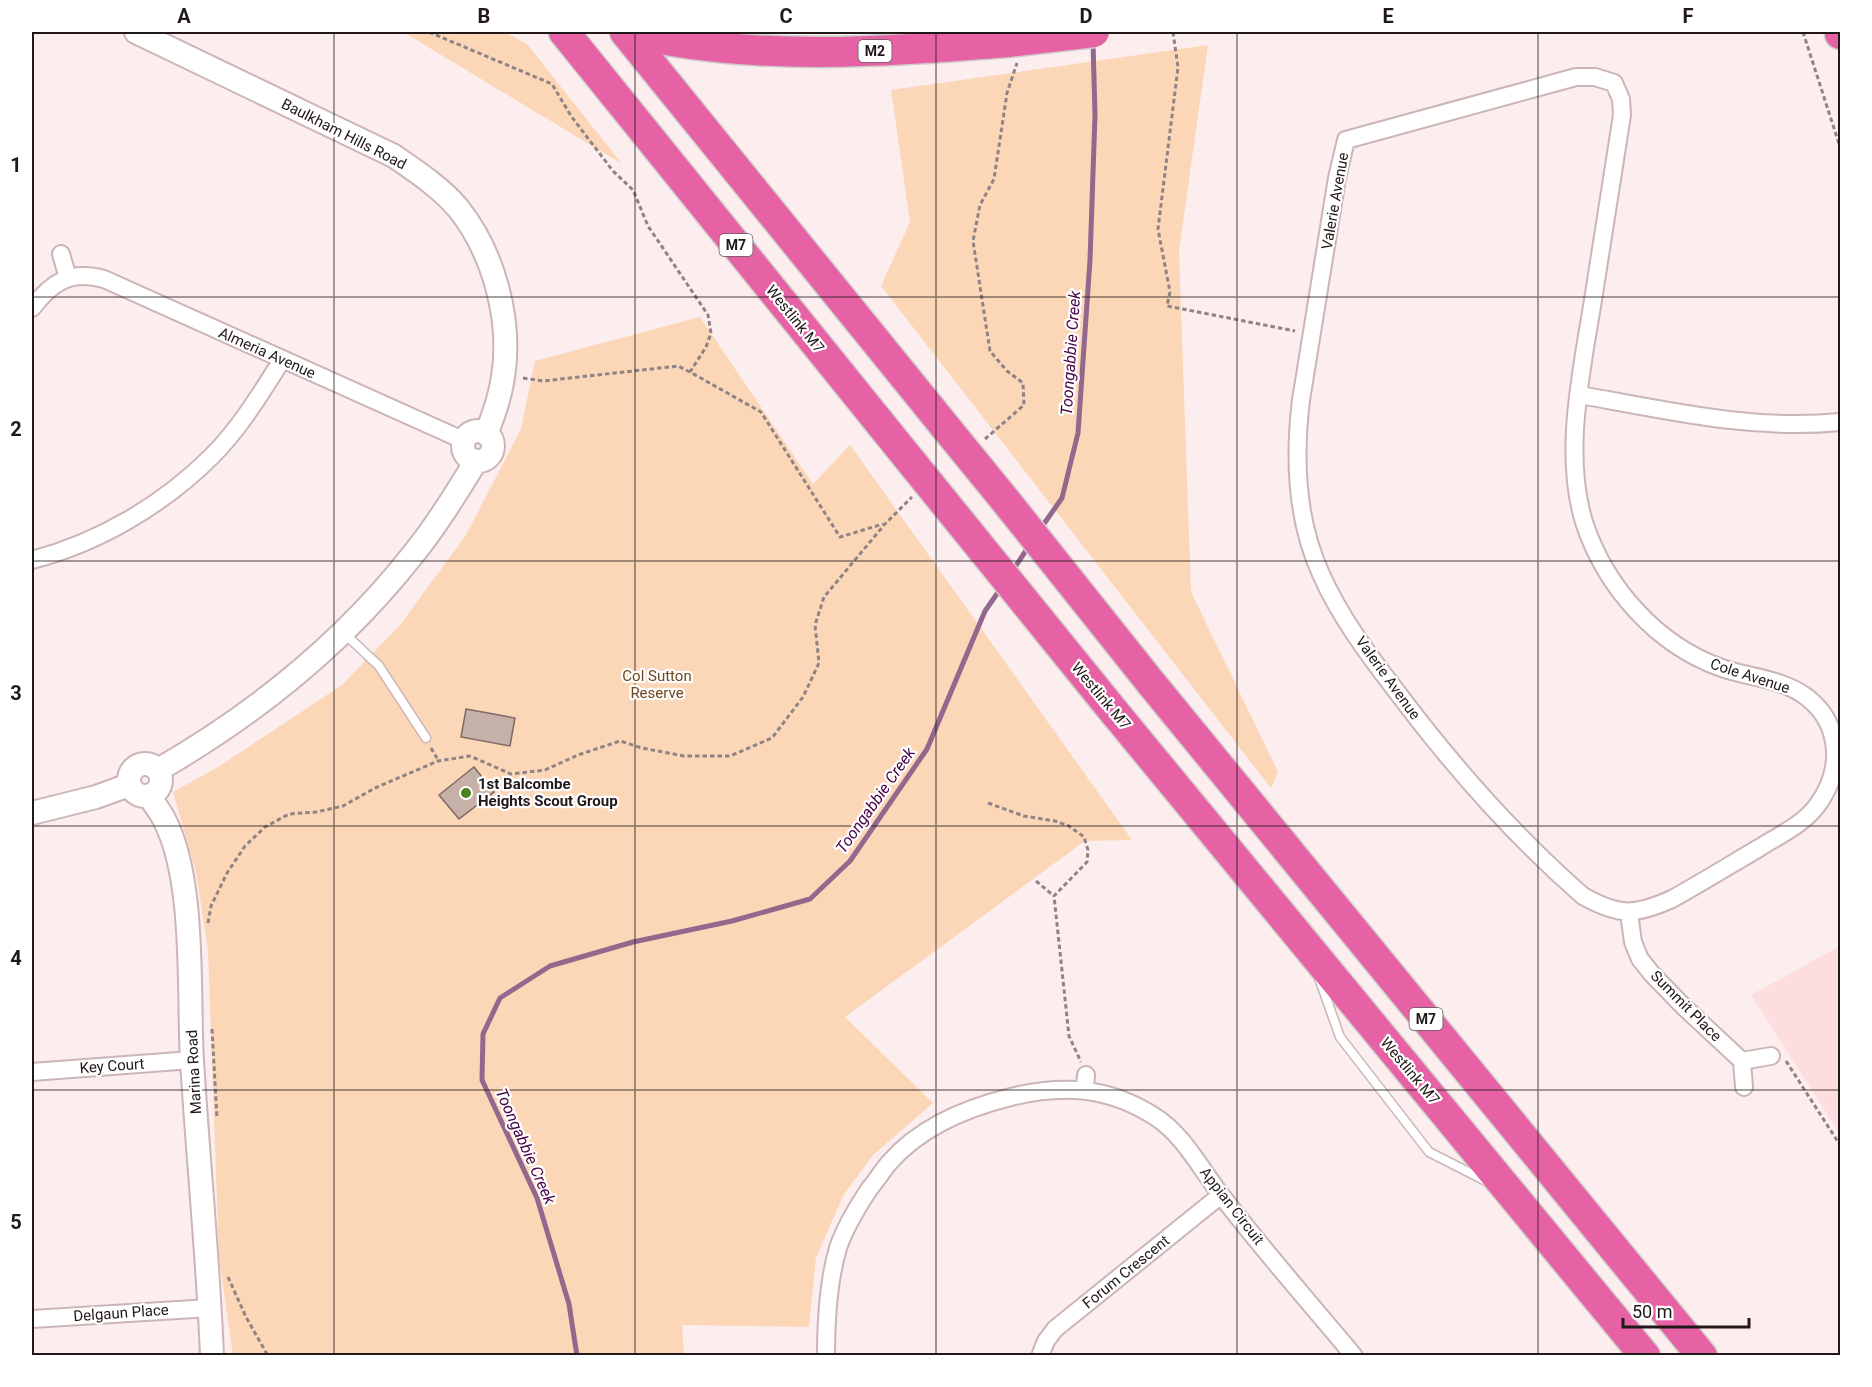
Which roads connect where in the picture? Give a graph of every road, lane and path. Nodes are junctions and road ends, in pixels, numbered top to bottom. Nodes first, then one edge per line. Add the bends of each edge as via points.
1 (136, 32) edge
2 (429, 32) edge
3 (564, 32) edge
4 (626, 32) edge
5 (1094, 32) edge
6 (1173, 32) edge
7 (1803, 32) edge
8 (1014, 48) junction
9 (1840, 147) edge
10 (61, 254) dead end
11 (68, 278) junction
12 (32, 308) edge
13 (1312, 334) junction
14 (282, 360) junction
15 (690, 372) junction
16 (504, 375) junction
17 (1580, 395) junction
18 (1840, 422) edge
19 (486, 434) junction
20 (983, 440) dead end
21 (465, 441) junction
22 (476, 461) junction
23 (918, 492) dead end
24 (885, 524) junction
25 (32, 560) edge
26 (344, 633) junction
27 (426, 738) dead end
28 (1837, 739) edge
29 (158, 770) junction
30 (129, 785) junction
31 (149, 796) junction
32 (988, 803) dead end
33 (32, 813) edge
34 (1036, 881) dead end
35 (1054, 896) junction
36 (1629, 913) junction
37 (208, 925) dead end
38 (212, 1028) dead end
39 (1772, 1056) joint
40 (192, 1060) junction
41 (1742, 1060) junction
42 (32, 1072) edge
43 (1086, 1083) junction
44 (1744, 1087) dead end
45 (218, 1122) dead end
46 (1840, 1145) edge
47 (1221, 1195) junction
48 (226, 1274) dead end
49 (210, 1308) junction
50 (32, 1319) edge
51 (212, 1356) edge
52 (268, 1356) edge
53 (826, 1356) edge
54 (1040, 1356) edge
55 (1353, 1356) edge
56 (1645, 1356) edge
57 (1702, 1356) edge

1 - 16 street, Baulkham Hills Road via 394,156 441,191 471,228 490,267 505,328
2 - 15 path via 552,84 613,171 633,190 648,226 708,315 711,333
3 - 56 highway, Westlink M7 / M7, bridge via 1115,712
4 - 8 highway, M2 via 741,51
4 - 57 highway, M7, bridge
5 - 8 highway, M2, bridge
6 - 13 path via 1178,68 1158,229 1170,292 1167,306
7 - 9 path
8 - 20 path via 994,179 980,205 973,240 990,351 1023,383 1024,405
10 - 11 street
11 - 12 street via 48,288
11 - 14 street, Almeria Avenue via 104,279
13 - 17 street, Valerie Avenue via 1346,140 1555,82 1595,77 1614,83 1622,115
13 - 36 street, Valerie Avenue via 1296,437 1298,482 1306,529 1320,573 1336,603 1378,667 1475,788 1583,896 1604,907
14 - 21 street, Almeria Avenue
14 - 25 street via 244,418 213,455 181,483 105,533
15 - 16 path via 678,366 543,381
15 - 24 path via 761,412 840,537
16 - 19 street, Baulkham Hills Road
17 - 18 street via 1766,424
17 - 28 street, Cole Avenue via 1576,489 1597,555 1618,590 1642,617 1692,655 1719,667 1784,684 1808,698 1826,717
19 - 21 street via 475,432
19 - 22 street via 492,442 492,452 484,460
21 - 22 street via 466,455
22 - 26 street via 416,551
23 - 24 path
24 - 37 path via 824,597 815,625 819,663 803,697 772,738 730,756 684,756 620,741 545,770 512,774 470,756 438,760 343,806 289,814 265,827 245,846 227,873 211,906
26 - 27 lane via 379,666
26 - 29 street via 256,708
28 - 36 street, Cole Avenue via 1829,787 1815,809 1796,826 1672,899
29 - 30 street via 146,764 135,767
29 - 31 street via 160,787
30 - 31 street via 135,793
30 - 33 street
31 - 40 street, Marina Road via 164,820 183,882
32 - 35 path via 1069,826 1083,837 1089,850 1087,862
34 - 35 path
35 - 43 path via 1069,1036
36 - 41 street, Summit Place via 1640,959
38 - 45 path
39 - 41 street
39 - 46 path via 1784,1058
40 - 42 street, Key Court
40 - 49 street, Marina Road
41 - 44 street
43 - 47 street, Appian Circuit via 1156,1117 1183,1142
43 - 53 street, Appian Circuit via 1033,1091 950,1117 890,1162 859,1204 839,1247 830,1291
47 - 54 street, Forum Crescent via 1055,1329
47 - 55 street, Appian Circuit
48 - 52 path
49 - 50 street, Delgaun Place
49 - 51 street, Marina Road

